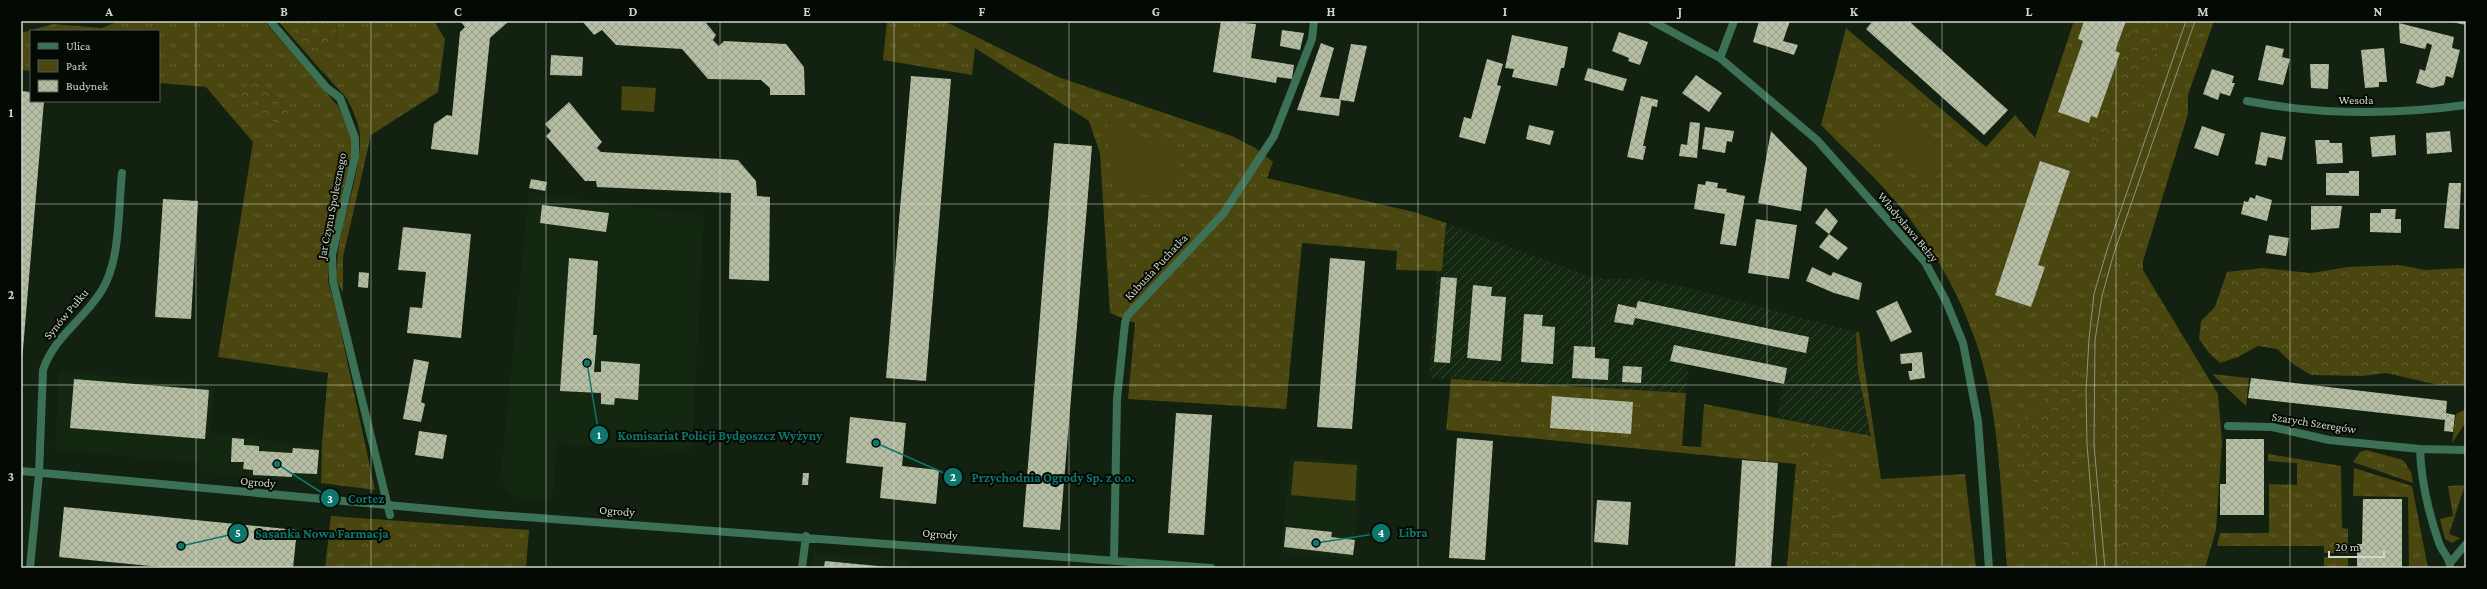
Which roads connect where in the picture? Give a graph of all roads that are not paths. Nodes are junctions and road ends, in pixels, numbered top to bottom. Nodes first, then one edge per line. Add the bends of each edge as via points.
1 (270, 21) edge
2 (1314, 21) edge
3 (1652, 21) edge
4 (1734, 21) edge
5 (1720, 58) junction
6 (2247, 101) dead end
7 (2466, 106) edge
8 (122, 173) dead end
9 (2228, 426) dead end
10 (2420, 449) junction
11 (2466, 450) edge
12 (21, 471) edge
13 (39, 474) junction
14 (386, 506) junction
15 (390, 515) dead end
16 (806, 536) junction
17 (2466, 544) edge
18 (1114, 560) junction
19 (2450, 565) edge
20 (30, 568) edge
21 (802, 568) edge
22 (1211, 568) edge
23 (1989, 568) edge

1 - 14 street, Jar Czynu Społecznego via 327,88 340,98 355,138 355,156 332,255 333,281
2 - 18 street, Kubusia Puchatka via 1312,39 1274,136 1223,214 1127,316 1117,399
3 - 5 street, Władysława Bełzy
4 - 5 street
5 - 23 street, Władysława Bełzy via 1817,140 1925,262 1946,301 1963,343 1978,421
6 - 7 street, Wesoła via 2349,114
8 - 13 street, Synów Pułku via 110,275 102,291 49,354 44,370
9 - 10 street, Szarych Szeregów via 2272,428 2329,440
10 - 11 street, Szarych Szeregów
10 - 19 street via 2422,473 2439,544
12 - 13 street, Ogrody
13 - 14 street, Ogrody
13 - 20 street, Synów Pułku
14 - 15 street, Jar Czynu Społecznego
14 - 16 street, Ogrody
16 - 18 street, Ogrody
16 - 21 street
17 - 19 street
18 - 22 street, Ogrody

